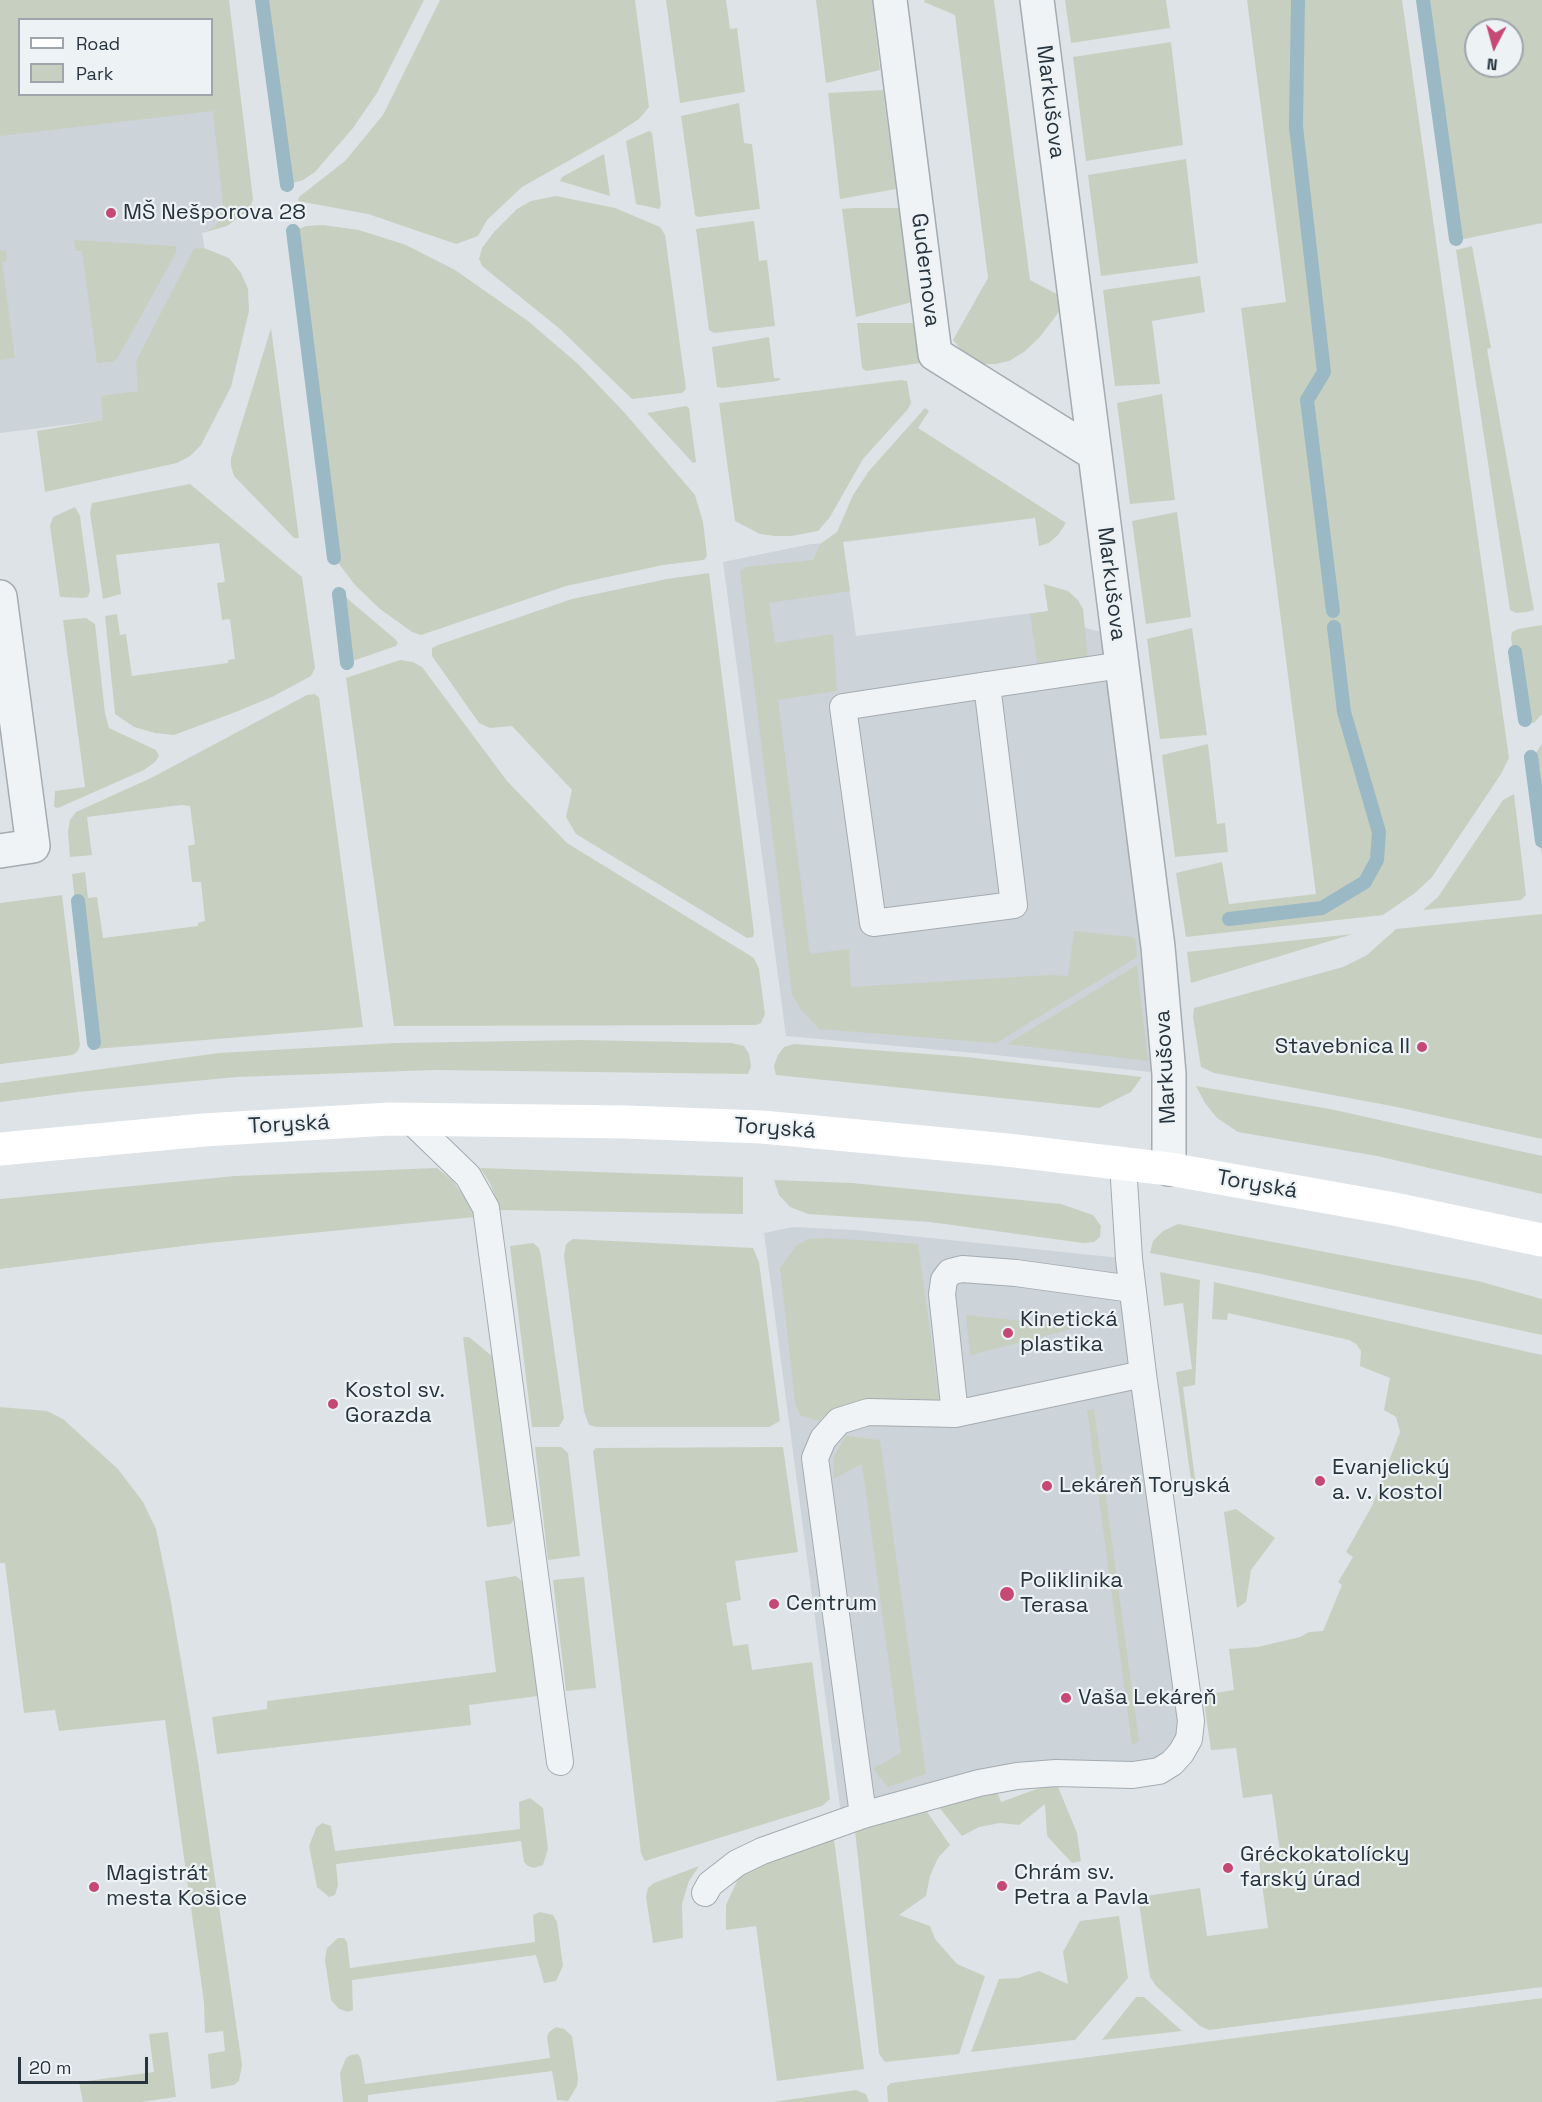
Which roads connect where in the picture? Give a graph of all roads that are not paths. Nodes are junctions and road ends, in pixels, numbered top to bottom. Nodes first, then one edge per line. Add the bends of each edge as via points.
1 (891, 0) edge
2 (1037, 0) edge
3 (1095, 454) junction
4 (0, 597) edge
5 (1122, 666) junction
6 (987, 686) junction
7 (0, 851) edge
8 (409, 1119) junction
9 (0, 1149) edge
10 (1123, 1164) junction
11 (1169, 1170) junction
12 (1542, 1240) edge
13 (1132, 1289) junction
14 (1143, 1374) junction
15 (955, 1414) junction
16 (560, 1762) dead end
17 (863, 1815) junction
18 (705, 1893) dead end

1 - 3 street, Gudernova via 935,354
2 - 3 street, Markušova
3 - 5 street, Markušova
4 - 7 street via 33,846
5 - 6 lane
5 - 11 street, Markušova via 1158,947 1169,1074
6 - 6 lane via 843,707 873,923 1014,905
8 - 9 street, Toryská via 204,1130
8 - 10 street, Toryská via 762,1127
8 - 16 lane via 468,1176 486,1208
10 - 11 street, Toryská
10 - 13 lane
11 - 12 street, Toryská via 1394,1209
13 - 14 lane
13 - 15 lane via 1016,1274 962,1269 950,1272 942,1294
14 - 15 lane
14 - 17 lane via 1189,1702 1189,1739 1176,1758 1159,1771 1056,1773 978,1783
15 - 17 lane via 868,1412 852,1416 827,1432 815,1458
17 - 18 lane via 737,1863 710,1884

